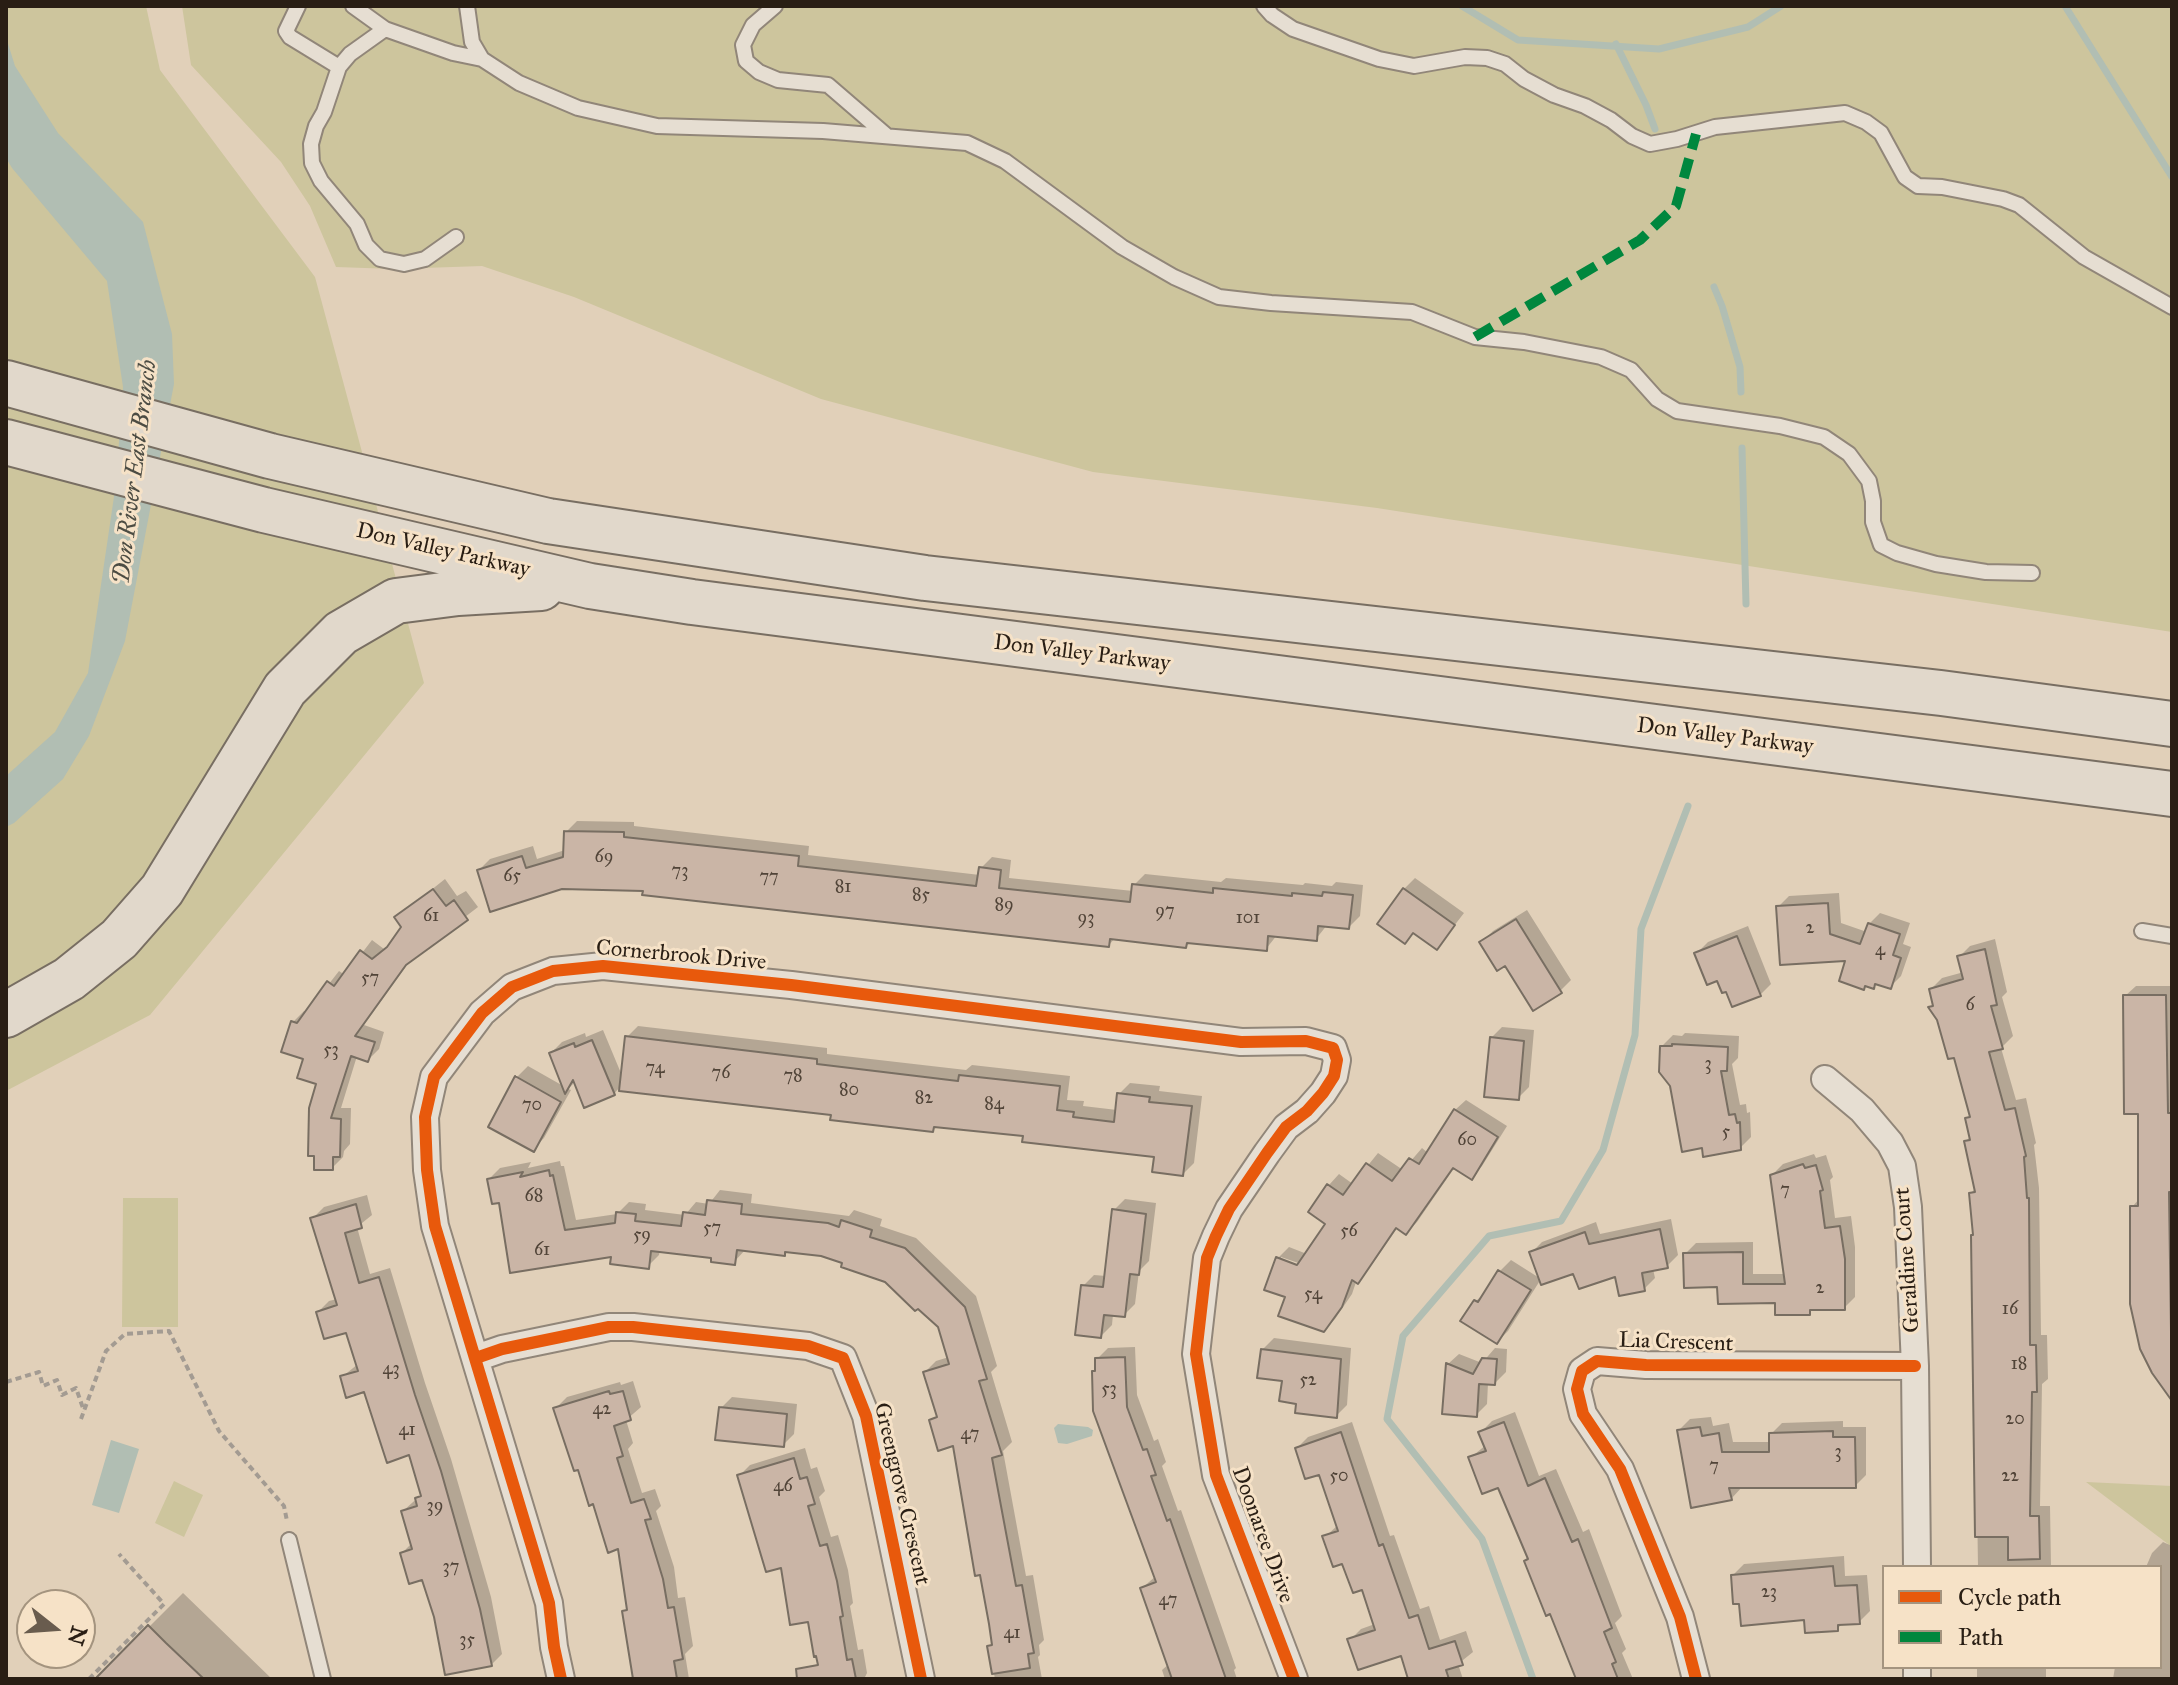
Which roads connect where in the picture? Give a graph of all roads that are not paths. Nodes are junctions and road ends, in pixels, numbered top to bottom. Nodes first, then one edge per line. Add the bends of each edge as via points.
1 (298, 6) edge
2 (353, 6) edge
3 (467, 6) edge
4 (775, 6) edge
5 (1264, 6) edge
6 (385, 29) junction
7 (482, 59) junction
8 (339, 67) junction
9 (886, 135) junction
10 (456, 237) dead end
11 (2172, 307) edge
12 (6, 357) edge
13 (6, 383) edge
14 (67, 402) junction
15 (12, 444) edge
16 (2032, 573) dead end
17 (590, 586) junction
18 (2172, 724) edge
19 (2172, 794) edge
20 (2142, 931) dead end
21 (2172, 936) edge
22 (6, 1015) edge
23 (1337, 1060) joint
24 (1825, 1079) dead end
25 (476, 1358) junction
26 (1915, 1366) junction
27 (289, 1540) road end
28 (1917, 1565) edge
29 (323, 1679) edge
30 (561, 1679) edge
31 (921, 1679) edge
32 (1294, 1679) edge
33 (1696, 1679) edge

1 - 8 lane via 286,31 290,37
2 - 6 lane
3 - 7 lane via 472,42
4 - 9 lane via 753,25 743,45 746,61 778,80 828,85
5 - 11 lane via 1293,29 1379,59 1414,66 1465,57 1505,64 1650,144 1715,127 1845,113 1881,133 1905,177 1918,186 2019,205 2084,257
6 - 7 lane
6 - 8 lane
7 - 9 lane via 519,83 578,108 657,126
8 - 10 lane via 311,144 321,181 380,259 404,264 425,259
9 - 16 lane via 967,143 1005,161 1122,247 1219,297 1412,312 1475,337 1601,357 1631,370 1657,399 1677,411 1824,437 1849,454 1869,481 1881,545 1936,564
12 - 14 highway via 25,364
13 - 14 highway
14 - 18 highway via 548,521 925,578
15 - 17 highway, Don Valley Parkway
17 - 19 highway, Don Valley Parkway
17 - 22 highway via 396,601 341,633 285,689 162,890 119,939 69,979
20 - 21 lane
23 - 25 street, Cornerbrook Drive via 1333,1048 1306,1041 1241,1042 603,966 553,971 512,987 482,1013 434,1077 425,1117 435,1226
23 - 32 street, Doonaree Drive via 1323,1093 1286,1127 1216,1236 1207,1258 1196,1354 1216,1475
24 - 26 street, Geraldine Court via 1862,1110 1902,1166
25 - 30 street, Cornerbrook Drive via 549,1603
25 - 31 street, Greengrove Crescent via 609,1327 808,1346 843,1358 866,1416
26 - 28 street, Geraldine Court
26 - 33 street, Lia Crescent via 1597,1361 1582,1371 1577,1389 1583,1414 1620,1469 1680,1617
27 - 29 lane

